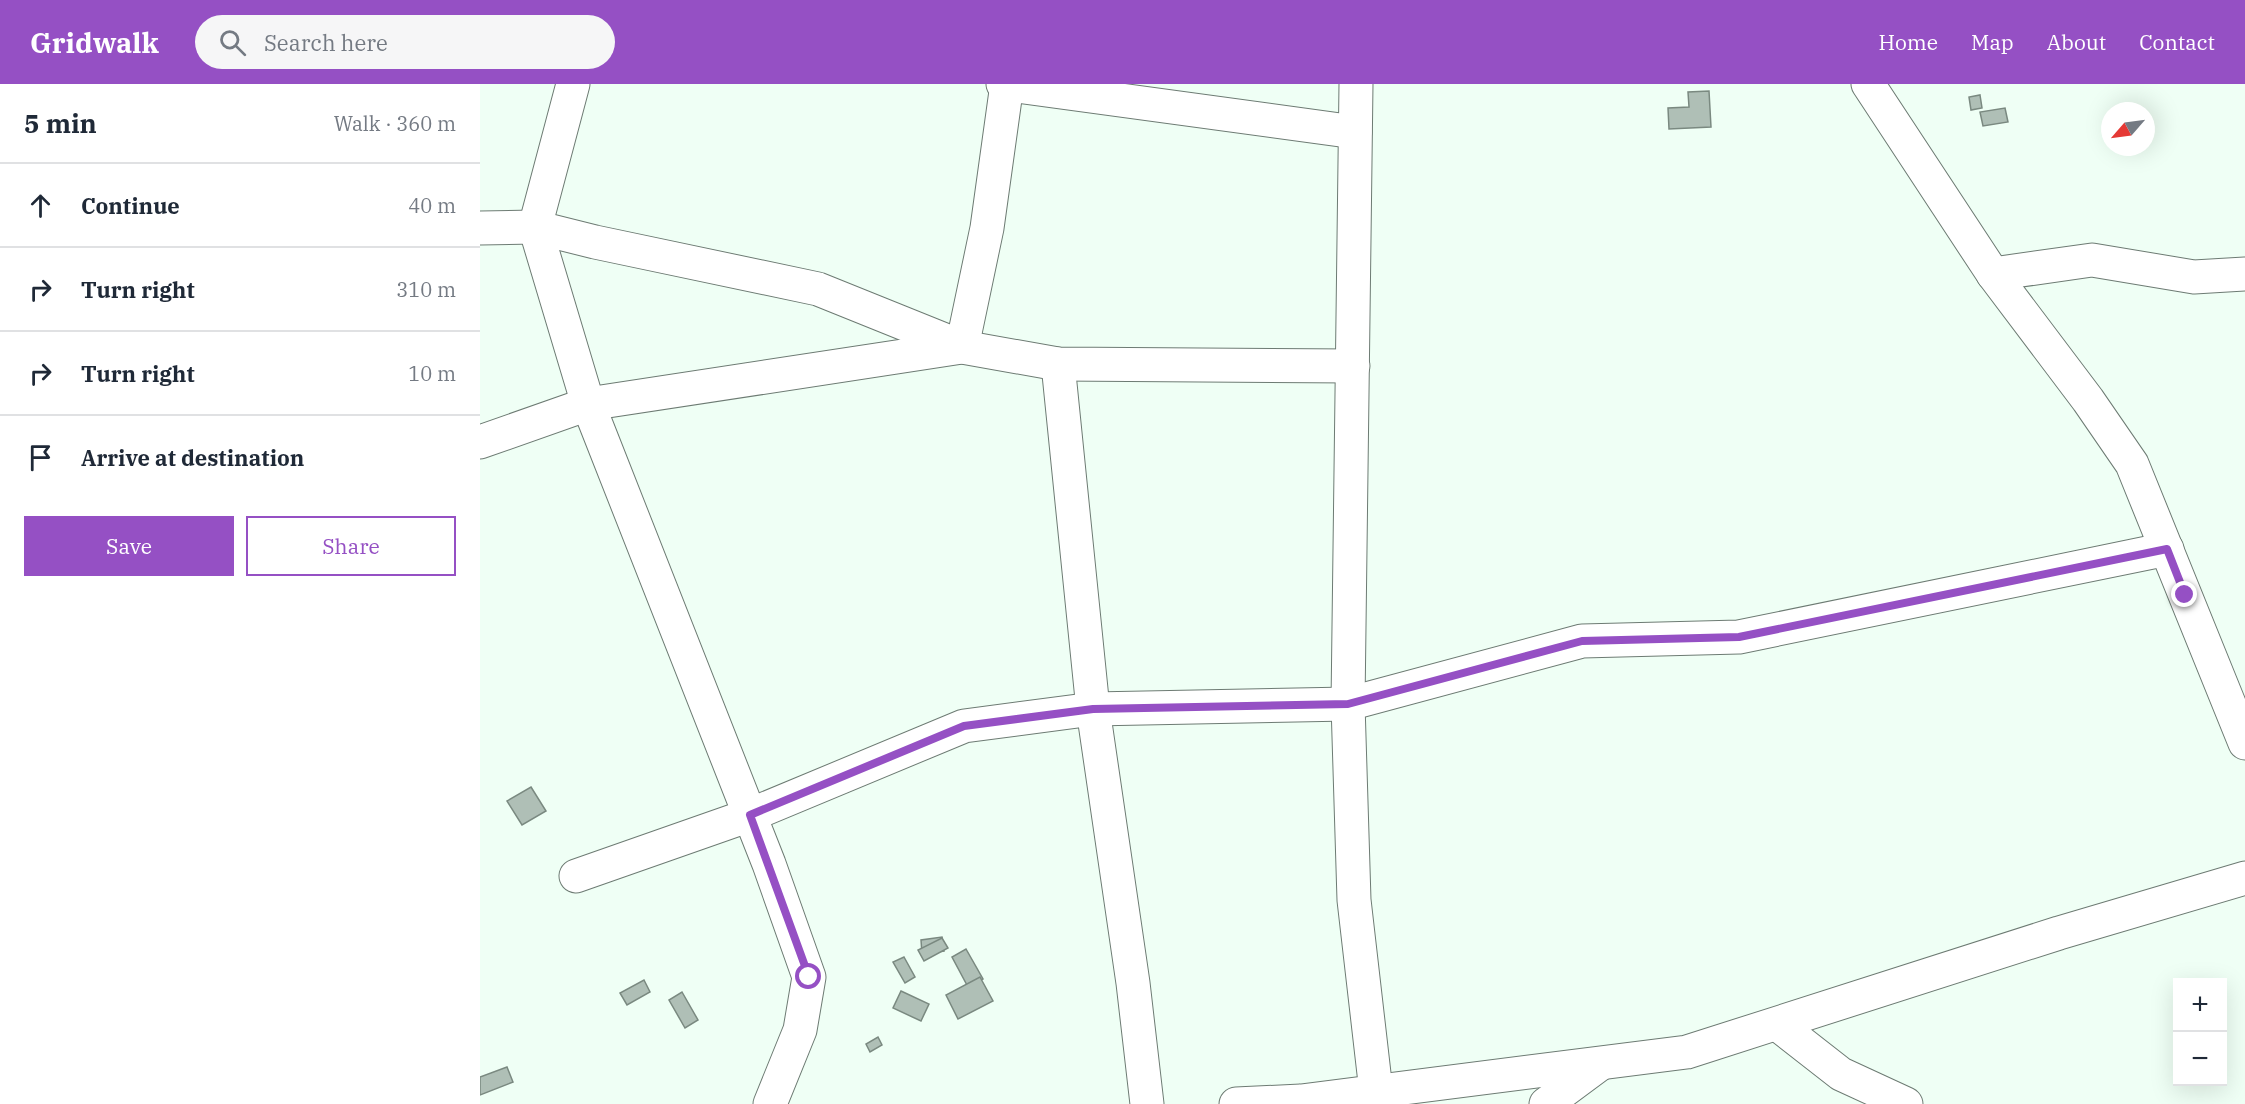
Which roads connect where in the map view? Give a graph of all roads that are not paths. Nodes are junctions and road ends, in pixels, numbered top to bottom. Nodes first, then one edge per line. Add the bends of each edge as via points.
1 (573, 84) edge
2 (1006, 84) edge
3 (1356, 84) edge
4 (1868, 84) edge
5 (1355, 132) junction
6 (535, 227) junction
7 (480, 228) edge
8 (1993, 274) junction
9 (2245, 274) edge
10 (962, 348) junction
11 (1058, 364) junction
12 (1353, 366) junction
13 (588, 404) junction
14 (480, 442) edge
15 (2167, 549) junction
16 (1348, 704) junction
17 (1093, 709) junction
18 (2245, 744) edge
19 (750, 815) junction
20 (576, 876) dead end
21 (2245, 878) edge
22 (1777, 1024) junction
23 (1601, 1063) junction
24 (1376, 1091) junction
25 (770, 1104) edge
26 (1147, 1104) edge
27 (1236, 1104) edge
28 (1546, 1104) edge
29 (1906, 1104) edge

1 - 6 street
2 - 5 street
2 - 10 street via 987,228
3 - 5 street
4 - 8 street
5 - 12 street
6 - 7 street
6 - 10 street via 818,289
6 - 13 street
8 - 9 street via 2092,260 2194,277
8 - 15 street via 2132,464
10 - 11 street
10 - 13 street
11 - 12 street
11 - 17 street
12 - 16 street
13 - 14 street
13 - 19 street
15 - 16 street via 1739,637 1582,641
15 - 18 street
16 - 17 street
16 - 24 street via 1354,900
17 - 19 street via 964,726
17 - 26 street
19 - 20 street
19 - 25 street via 809,977 800,1030
21 - 22 street
22 - 23 street via 1687,1052
22 - 29 street via 1841,1074
23 - 24 street
23 - 28 street
24 - 27 street via 1301,1101

